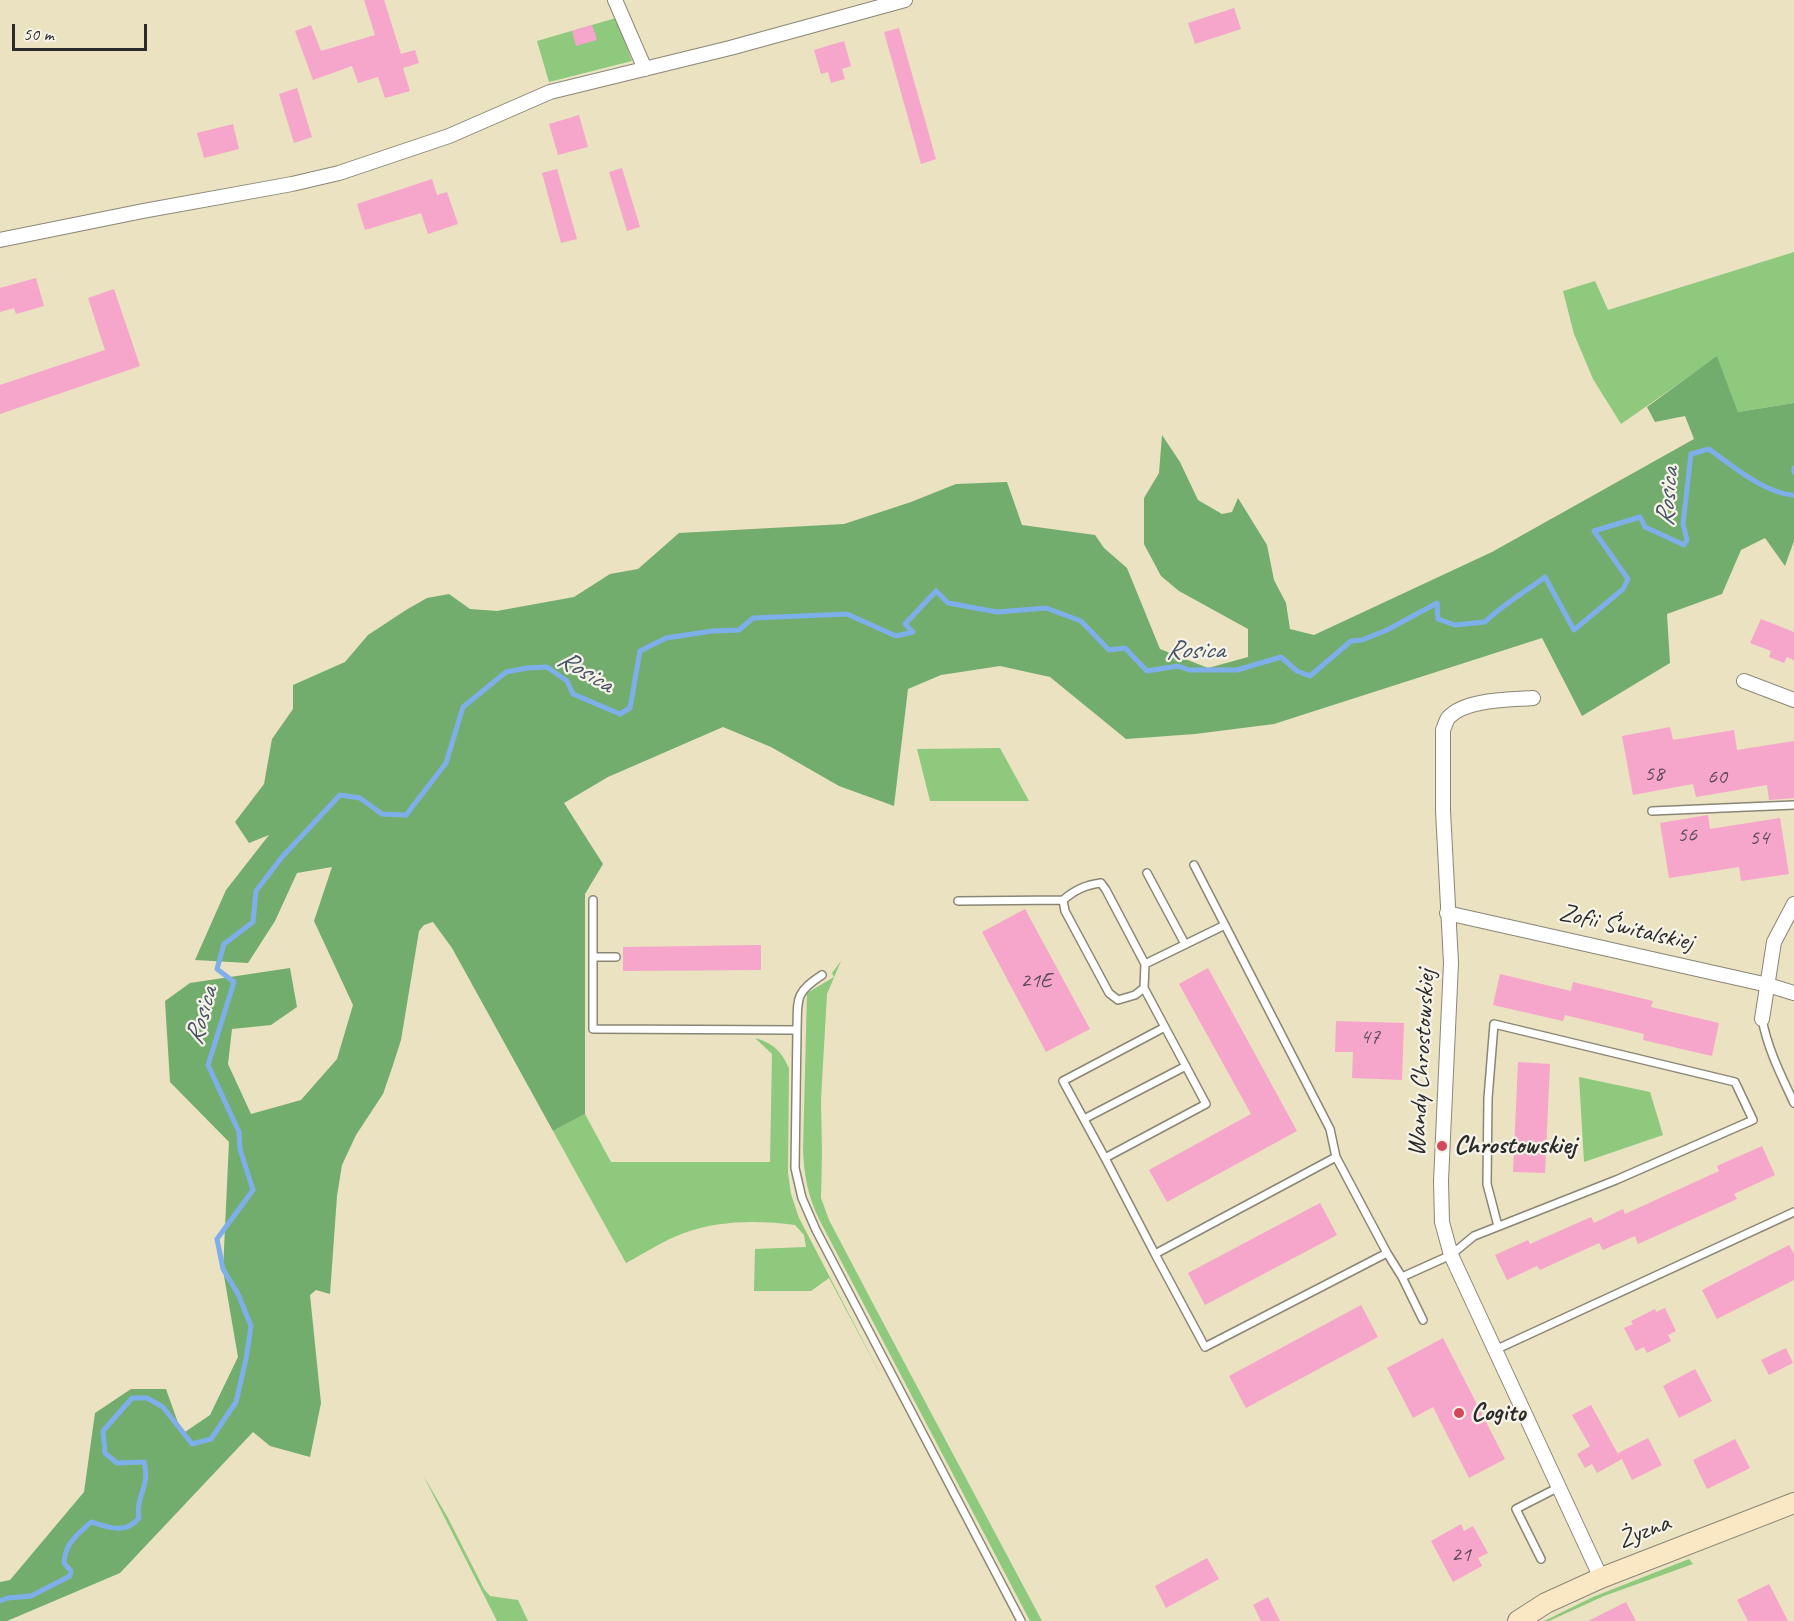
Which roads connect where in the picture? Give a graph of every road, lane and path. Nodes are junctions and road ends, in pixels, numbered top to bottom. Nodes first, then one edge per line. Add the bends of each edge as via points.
1 (615, 0) edge
2 (905, 0) edge
3 (645, 69) junction
4 (0, 240) edge
5 (1744, 681) dead end
6 (1533, 698) dead end
7 (1794, 700) edge
8 (1794, 805) edge
9 (1652, 811) dead end
10 (1194, 865) dead end
11 (1147, 873) dead end
12 (593, 900) dead end
13 (1063, 900) junction
14 (958, 901) dead end
15 (1794, 904) edge
16 (1447, 913) junction
17 (1225, 925) junction
18 (1185, 944) junction
19 (593, 957) junction
20 (616, 957) dead end
21 (1145, 964) junction
22 (822, 975) dead end
23 (1768, 984) junction
24 (1144, 988) junction
25 (1794, 993) edge
26 (1762, 1019) joint
27 (1165, 1027) junction
28 (797, 1030) junction
29 (1186, 1066) junction
30 (1794, 1103) edge
31 (1084, 1119) junction
32 (1336, 1157) junction
33 (1105, 1158) junction
34 (1794, 1212) edge
35 (1498, 1226) junction
36 (1387, 1253) junction
37 (1155, 1254) junction
38 (1451, 1255) junction
39 (1402, 1277) junction
40 (1423, 1320) dead end
41 (1495, 1350) junction
42 (1559, 1486) junction
43 (1794, 1503) edge
44 (1541, 1558) dead end
45 (1601, 1578) junction
46 (1021, 1621) edge
47 (1518, 1621) edge

1 - 3 street
2 - 3 street
3 - 4 street via 550,92 449,136 339,173
5 - 7 street
6 - 16 street, Wandy Chrostowskiej via 1473,704 1448,718 1443,730
8 - 9 lane
10 - 17 lane
11 - 18 lane
12 - 19 lane
13 - 14 lane
13 - 21 lane via 1088,884 1101,883
13 - 24 lane via 1109,993 1118,1000 1126,999
15 - 23 street via 1774,942
16 - 23 street, Zofii Świtalskiej
16 - 38 street, Wandy Chrostowskiej via 1451,963 1441,1181 1442,1222
17 - 18 lane
17 - 32 lane via 1330,1129
18 - 21 lane
19 - 20 lane
19 - 28 lane via 593,1029
21 - 24 lane
22 - 28 lane via 800,994
23 - 25 street, Zofii Świtalskiej
23 - 26 street
24 - 27 lane
26 - 30 lane via 1774,1061
27 - 29 lane
27 - 31 lane via 1063,1081
28 - 46 lane via 795,1168 802,1198
29 - 31 lane
29 - 33 lane via 1206,1104
31 - 33 lane
32 - 36 lane
32 - 37 lane
33 - 37 lane
34 - 41 lane
35 - 35 lane via 1753,1120 1735,1082 1494,1024 1487,1184
35 - 38 lane via 1474,1236
36 - 37 lane via 1204,1347
36 - 39 lane
38 - 39 lane
38 - 41 street, Wandy Chrostowskiej
39 - 40 lane
41 - 42 street, Wandy Chrostowskiej
42 - 44 lane via 1516,1509
42 - 45 street, Wandy Chrostowskiej
43 - 45 street, Żyzna
45 - 47 street, Żyzna via 1546,1603

